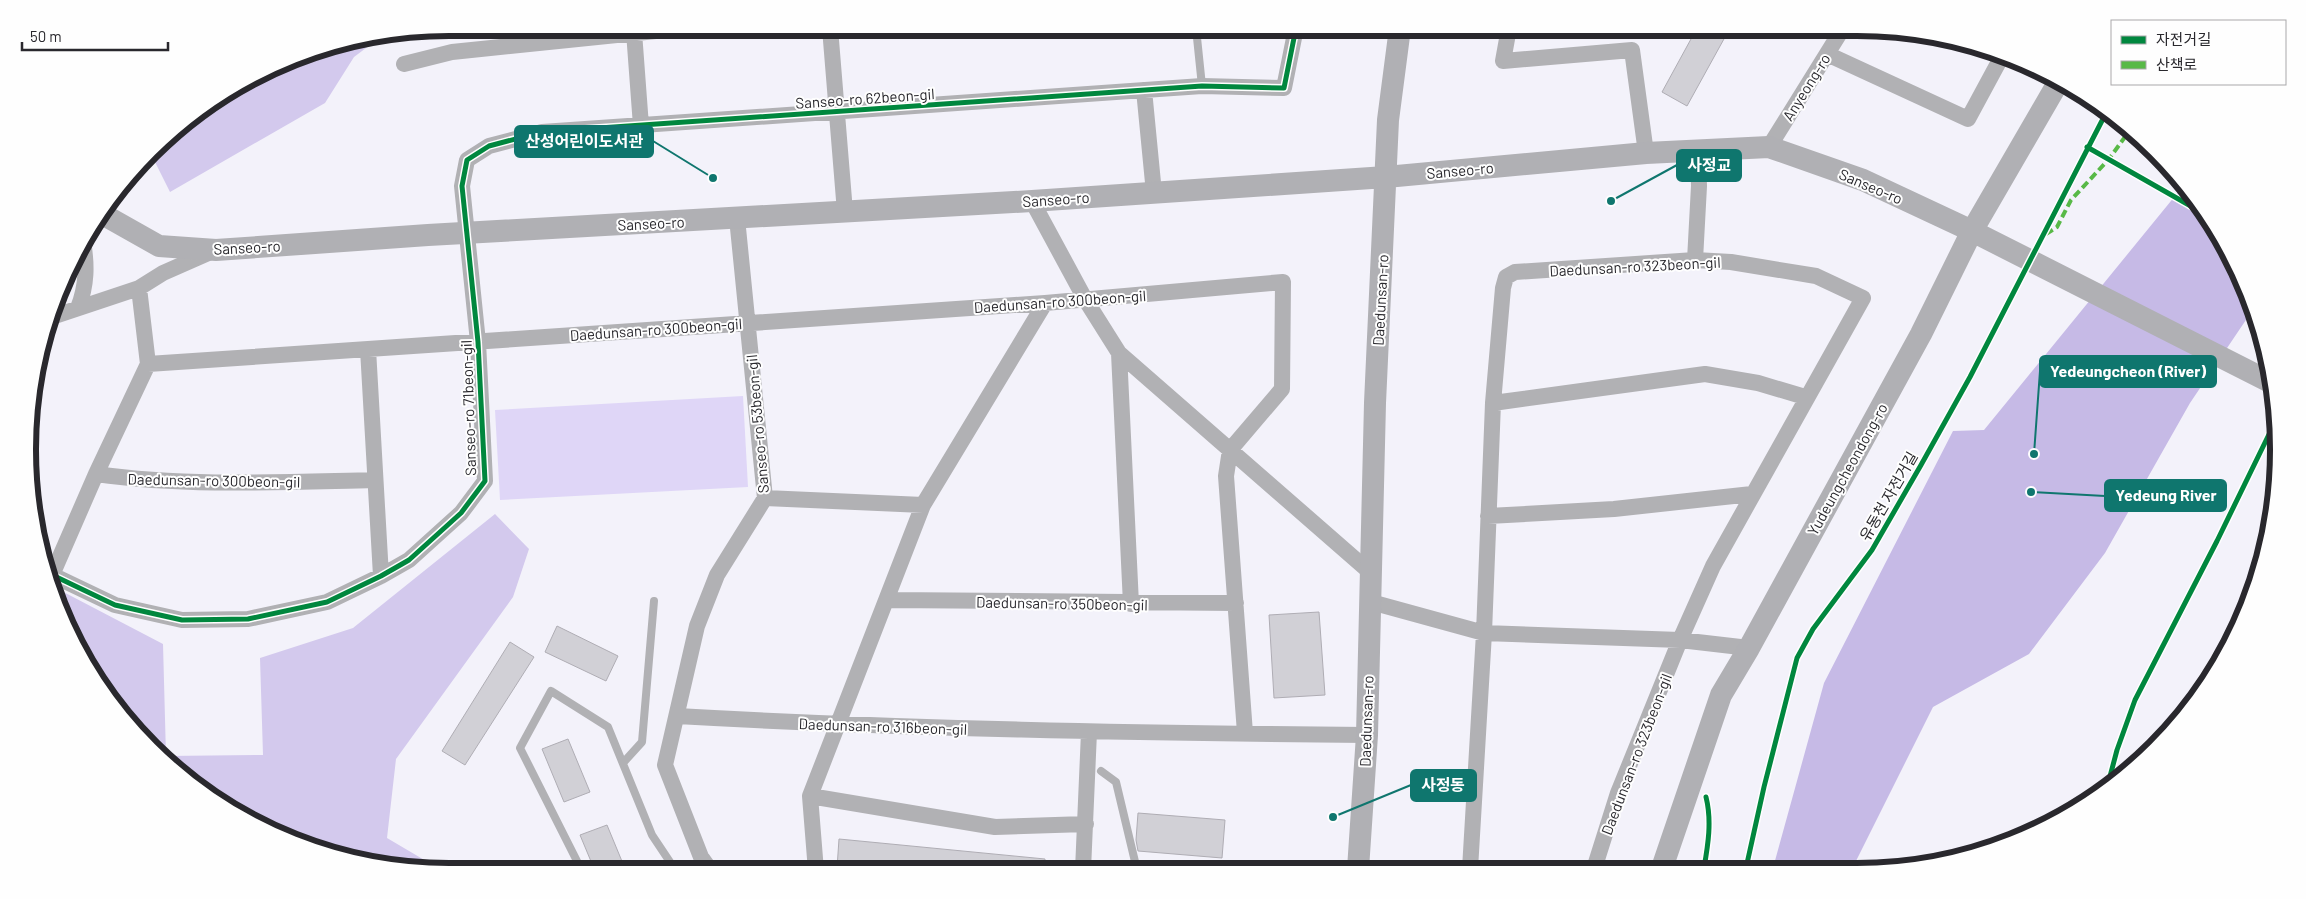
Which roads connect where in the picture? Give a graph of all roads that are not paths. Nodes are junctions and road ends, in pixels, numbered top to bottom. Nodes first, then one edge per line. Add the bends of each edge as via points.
1 (598, 36) edge
2 (634, 36) edge
3 (831, 36) edge
4 (1197, 36) edge
5 (1294, 36) edge
6 (1399, 36) edge
7 (1508, 36) edge
8 (1837, 36) edge
9 (1827, 54) junction
10 (1999, 62) edge
11 (404, 64) dead end
12 (1202, 86) junction
13 (2055, 88) edge
14 (1144, 90) junction
15 (838, 113) junction
16 (641, 126) junction
17 (1769, 147) junction
18 (1698, 150) junction
19 (1646, 153) junction
20 (1386, 177) junction
21 (1154, 193) junction
22 (1032, 201) junction
23 (845, 212) junction
24 (108, 217) edge
25 (737, 218) junction
26 (1972, 231) junction
27 (467, 234) junction
28 (216, 250) junction
29 (85, 255) edge
30 (1695, 260) junction
31 (139, 288) junction
32 (1085, 299) junction
33 (1046, 303) junction
34 (78, 308) junction
35 (59, 315) edge
36 (748, 322) junction
37 (478, 342) junction
38 (368, 349) junction
39 (1119, 353) junction
40 (148, 364) junction
41 (2263, 378) edge
42 (1805, 397) junction
43 (1493, 403) junction
44 (1230, 450) junction
45 (96, 474) junction
46 (375, 480) junction
47 (1752, 494) junction
48 (765, 498) junction
49 (923, 505) junction
50 (1488, 516) junction
51 (53, 567) edge
52 (1371, 573) junction
53 (381, 576) junction
54 (56, 577) edge
55 (888, 600) junction
56 (654, 601) dead end
57 (1370, 602) junction
58 (1236, 603) junction
59 (1131, 604) junction
60 (1484, 633) junction
61 (1680, 640) junction
62 (1749, 648) junction
63 (677, 716) junction
64 (838, 725) junction
65 (1089, 732) junction
66 (1245, 733) junction
67 (1367, 735) junction
68 (623, 762) junction
69 (1101, 770) dead end
70 (810, 796) junction
71 (1086, 824) junction
72 (578, 863) edge
73 (671, 863) edge
74 (705, 863) edge
75 (815, 863) edge
76 (1083, 863) edge
77 (1135, 863) edge
78 (1358, 863) edge
79 (1470, 863) edge
80 (1596, 863) edge
81 (1664, 863) edge

1 - 11 street via 452,52
2 - 16 street
3 - 15 street
4 - 12 lane
5 - 12 street, Sanseo-ro 62beon-gil via 1284,88
6 - 20 main road, Daedunsan-ro via 1388,120
7 - 19 street via 1503,61 1632,50
8 - 9 street, Anyeong-ro
9 - 10 street via 1968,119
9 - 17 street, Anyeong-ro
12 - 14 street, Sanseo-ro 62beon-gil
13 - 26 main road, Yudeungcheondong-ro
14 - 15 street, Sanseo-ro 62beon-gil
14 - 21 street
15 - 16 street, Sanseo-ro 62beon-gil
15 - 23 street
16 - 27 street, Sanseo-ro 62beon-gil via 542,132 489,146 467,160 462,186
17 - 18 main road, Sanseo-ro
17 - 26 main road, Sanseo-ro via 1863,180
18 - 19 main road, Sanseo-ro
18 - 30 street
19 - 20 main road, Sanseo-ro
20 - 21 main road, Sanseo-ro
20 - 52 main road, Daedunsan-ro
21 - 22 main road, Sanseo-ro
22 - 23 main road, Sanseo-ro
22 - 32 street
23 - 25 main road, Sanseo-ro
24 - 28 main road, Sanseo-ro via 159,246
25 - 27 main road, Sanseo-ro
25 - 36 street, Sanseo-ro 53beon-gil
26 - 41 main road, Sanseo-ro
26 - 62 main road, Yudeungcheondong-ro via 1921,334
27 - 28 main road, Sanseo-ro
27 - 37 street, Sanseo-ro 71beon-gil
28 - 31 street via 163,273
29 - 34 street via 85,292
30 - 42 street, Daedunsan-ro 323beon-gil via 1731,262 1816,276 1863,298
30 - 43 street, Daedunsan-ro 323beon-gil via 1515,272 1506,277 1502,288
31 - 34 street
31 - 40 street
32 - 33 street, Daedunsan-ro 300beon-gil
32 - 39 street
32 - 44 street, Daedunsan-ro 300beon-gil via 1283,282 1282,389
33 - 36 street, Daedunsan-ro 300beon-gil
33 - 49 street
34 - 35 street
36 - 37 street, Daedunsan-ro 300beon-gil
36 - 48 street, Sanseo-ro 53beon-gil
37 - 38 street, Daedunsan-ro 300beon-gil
37 - 53 street, Sanseo-ro 71beon-gil via 485,481 454,519 409,560
38 - 40 street, Daedunsan-ro 300beon-gil
38 - 46 street
39 - 44 street
39 - 59 street
40 - 45 street
42 - 43 street via 1758,383 1705,374
42 - 47 street, Daedunsan-ro 323beon-gil
43 - 50 street, Daedunsan-ro 323beon-gil
44 - 52 street
44 - 58 street via 1226,476
45 - 46 street, Daedunsan-ro 300beon-gil via 138,480 244,483
45 - 51 street
46 - 53 street
47 - 50 street via 1614,509
47 - 61 street, Daedunsan-ro 323beon-gil via 1713,566
48 - 49 street
48 - 63 street, Sanseo-ro 53beon-gil via 717,575 697,626
49 - 55 street
50 - 60 street, Daedunsan-ro 323beon-gil
52 - 57 main road, Daedunsan-ro
53 - 54 street, Sanseo-ro 71beon-gil via 326,602 248,619 182,620 115,605
55 - 59 street, Daedunsan-ro 350beon-gil
55 - 64 street
56 - 68 lane via 642,742
57 - 60 street
57 - 67 main road, Daedunsan-ro
58 - 59 street, Daedunsan-ro 350beon-gil
58 - 66 street
60 - 61 street
60 - 79 street, Daedunsan-ro 323beon-gil
61 - 62 street
61 - 80 street, Daedunsan-ro 323beon-gil via 1618,793
62 - 81 main road, Yudeungcheondong-ro via 1721,695
63 - 64 street, Daedunsan-ro 316beon-gil
63 - 74 street, Sanseo-ro 53beon-gil via 665,765
64 - 65 street, Daedunsan-ro 316beon-gil
64 - 70 street
65 - 66 street, Daedunsan-ro 316beon-gil
65 - 71 street
66 - 67 street, Daedunsan-ro 316beon-gil
67 - 78 main road, Daedunsan-ro
68 - 72 lane via 608,727 551,691 520,748
68 - 73 lane via 652,835
69 - 77 lane via 1116,782
70 - 71 street via 995,827
70 - 75 street
71 - 76 street

